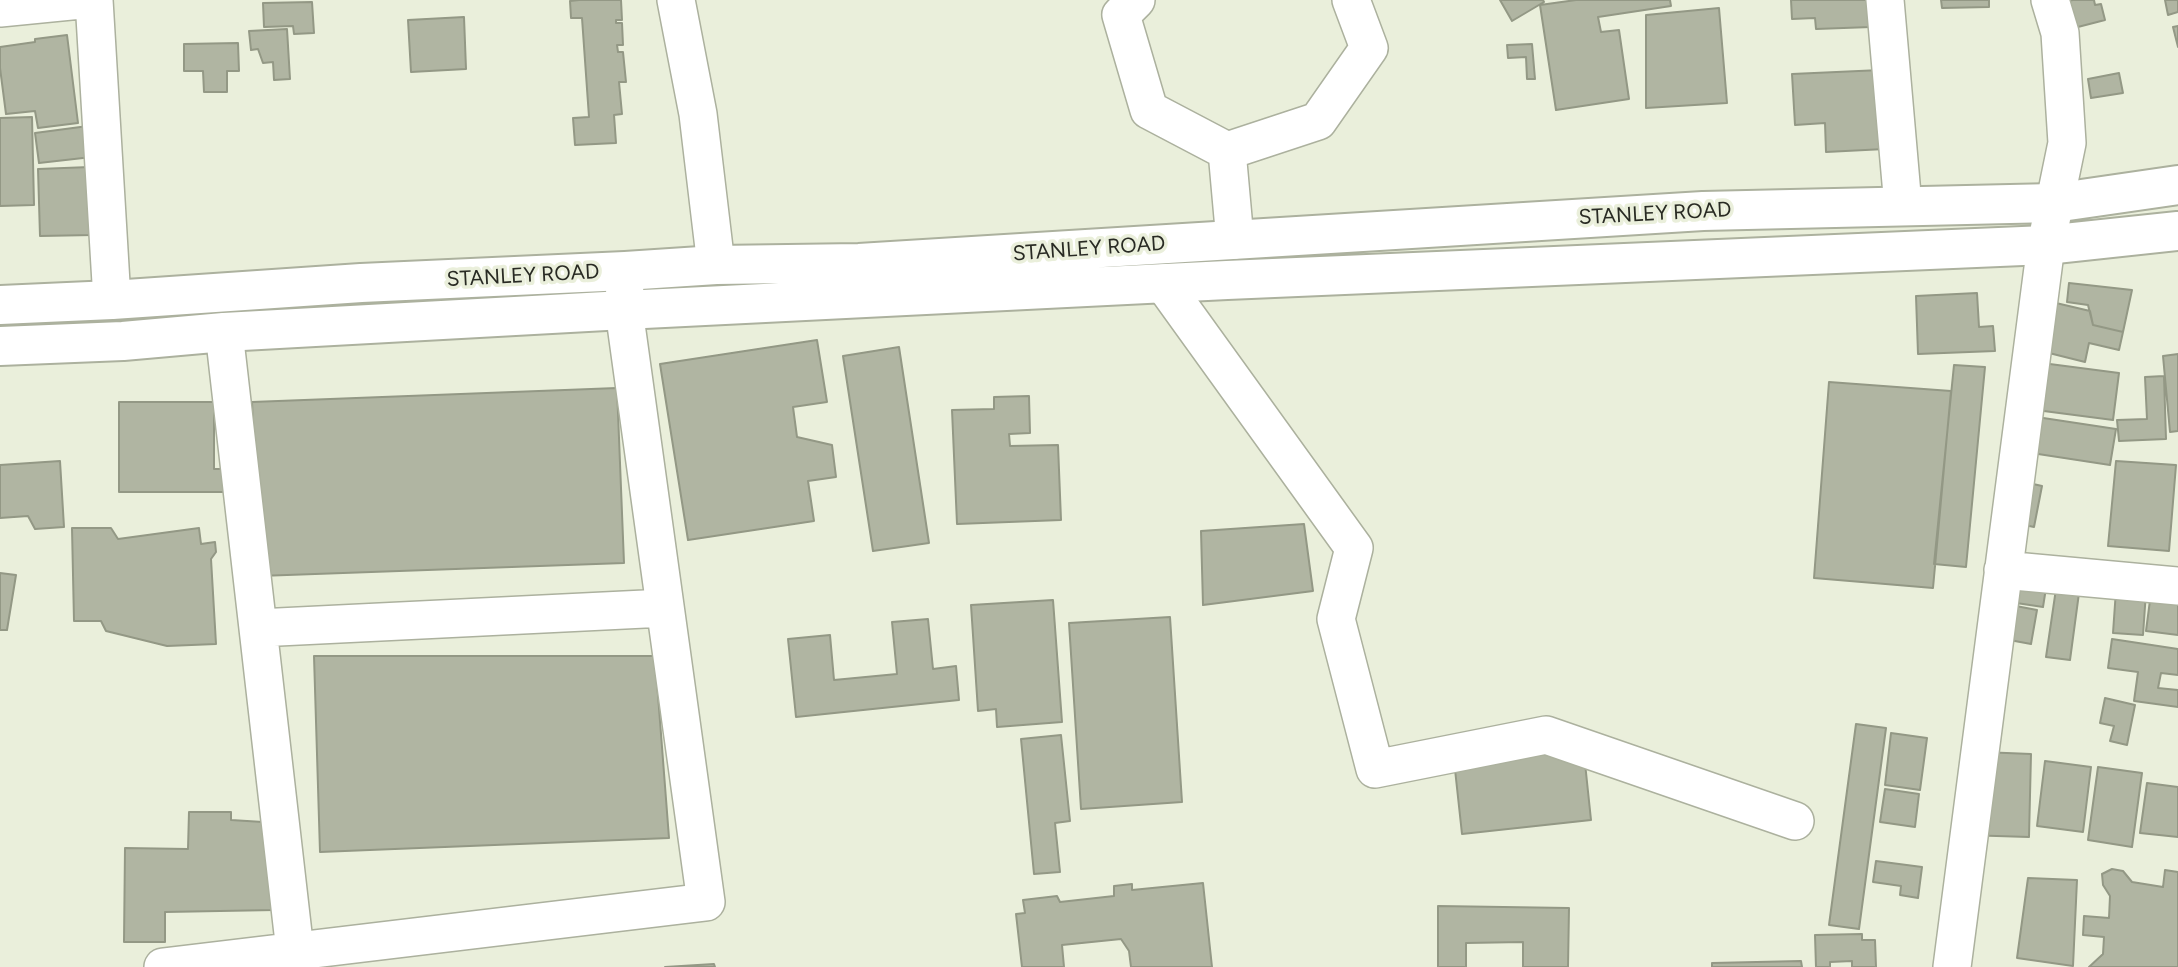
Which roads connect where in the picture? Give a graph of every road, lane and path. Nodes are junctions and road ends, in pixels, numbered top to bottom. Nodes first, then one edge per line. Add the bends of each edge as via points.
1 (81, 0) edge
2 (94, 0) edge
3 (676, 0) edge
4 (1136, 0) edge
5 (1351, 0) edge
6 (1885, 0) edge
7 (2050, 0) edge
8 (0, 8) edge
9 (1227, 151) junction
10 (2178, 185) edge
11 (2054, 203) junction
12 (1903, 206) junction
13 (2178, 231) edge
14 (1235, 240) junction
15 (2046, 245) junction
16 (716, 265) junction
17 (625, 271) junction
18 (1163, 283) junction
19 (112, 300) junction
20 (0, 305) edge
21 (624, 310) junction
22 (224, 332) junction
23 (0, 346) edge
24 (2003, 570) junction
25 (2178, 586) edge
26 (666, 608) junction
27 (258, 628) junction
28 (1795, 821) dead end
29 (295, 951) junction
30 (163, 967) edge
31 (1952, 967) edge

1 - 8 street
2 - 19 street
3 - 16 street via 698,114
4 - 9 street via 1121,15 1149,110
5 - 9 street via 1369,48 1318,121
6 - 12 street
7 - 11 street via 2060,33 2067,144
9 - 14 street
10 - 11 main road, STANLEY ROAD
11 - 12 main road, STANLEY ROAD
11 - 15 street
12 - 14 main road, STANLEY ROAD via 1689,211
13 - 15 main road, STANLEY ROAD
14 - 16 main road, STANLEY ROAD via 859,263
15 - 18 main road, STANLEY ROAD
15 - 24 street
16 - 17 main road, STANLEY ROAD
17 - 19 main road, STANLEY ROAD
17 - 21 street
18 - 21 main road, STANLEY ROAD
18 - 28 street via 1354,548 1336,619 1375,769 1546,735
19 - 20 main road, STANLEY ROAD
21 - 22 main road, STANLEY ROAD
21 - 26 street
22 - 23 main road, STANLEY ROAD
22 - 27 street
24 - 25 street
24 - 31 street
26 - 27 street
26 - 29 street via 706,902
27 - 29 street
29 - 30 street

